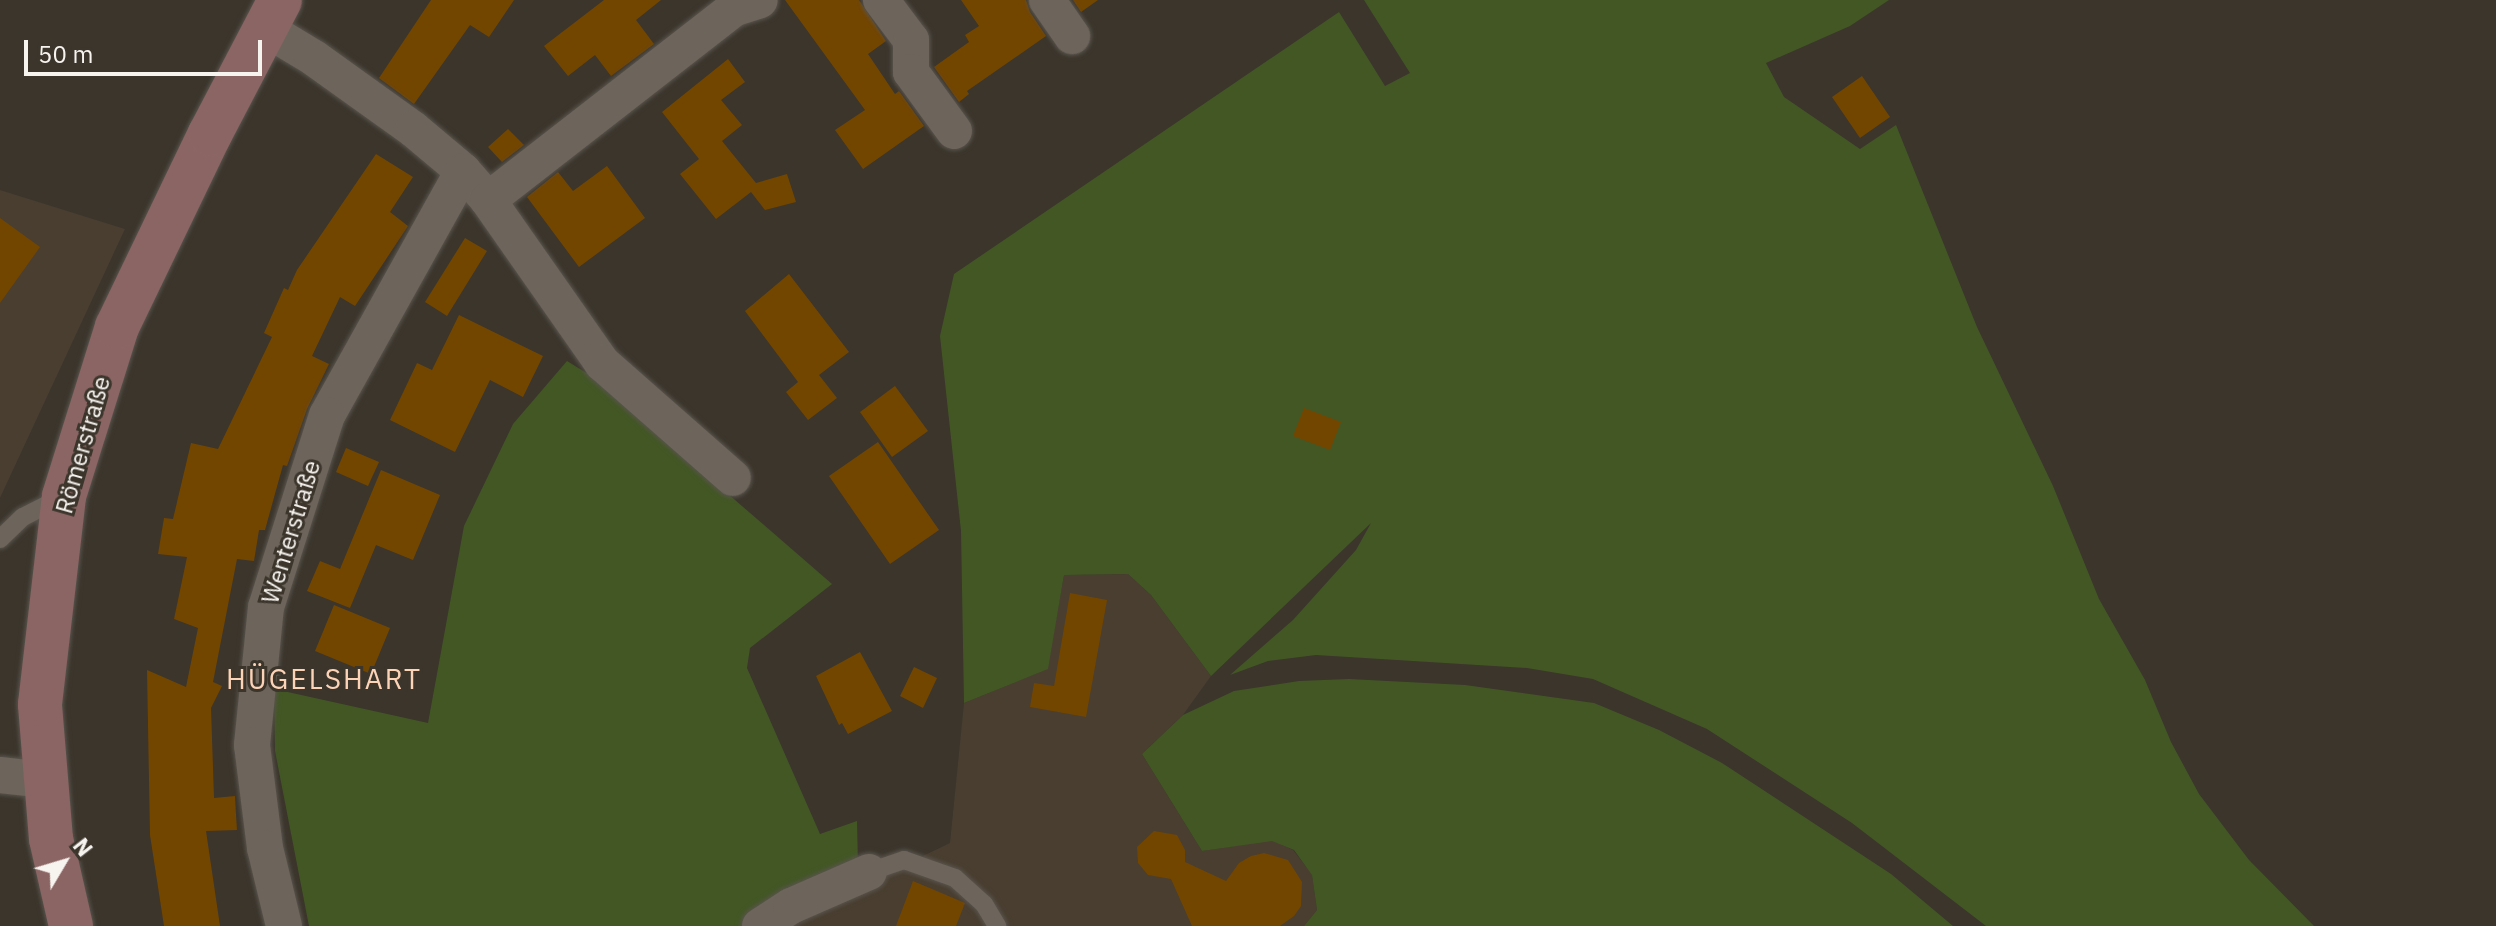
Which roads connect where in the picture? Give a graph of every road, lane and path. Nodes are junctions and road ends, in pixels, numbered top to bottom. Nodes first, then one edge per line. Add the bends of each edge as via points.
1 (881, 0) edge
2 (1047, 0) edge
3 (746, 4) edge
4 (273, 15) edge
5 (1072, 36) dead end
6 (954, 131) dead end
7 (463, 171) junction
8 (488, 200) junction
9 (733, 478) dead end
10 (64, 496) junction
11 (0, 539) edge
12 (0, 775) edge
13 (44, 780) junction
14 (869, 872) joint
15 (71, 926) edge
16 (284, 926) edge
17 (760, 926) edge
18 (997, 926) edge

1 - 6 street via 911,40 911,72
2 - 5 street
3 - 8 street
4 - 7 street via 339,76
4 - 10 main road, Römerstraße via 117,327
7 - 8 street
7 - 16 street, Wenterstraße via 327,415 266,607 252,745 265,848
8 - 9 street via 602,363
10 - 11 lane via 23,517
10 - 13 main road, Römerstraße via 40,704
12 - 13 street
13 - 15 main road, Römerstraße
14 - 17 street via 791,906
14 - 18 lane via 904,860 955,878 984,904

